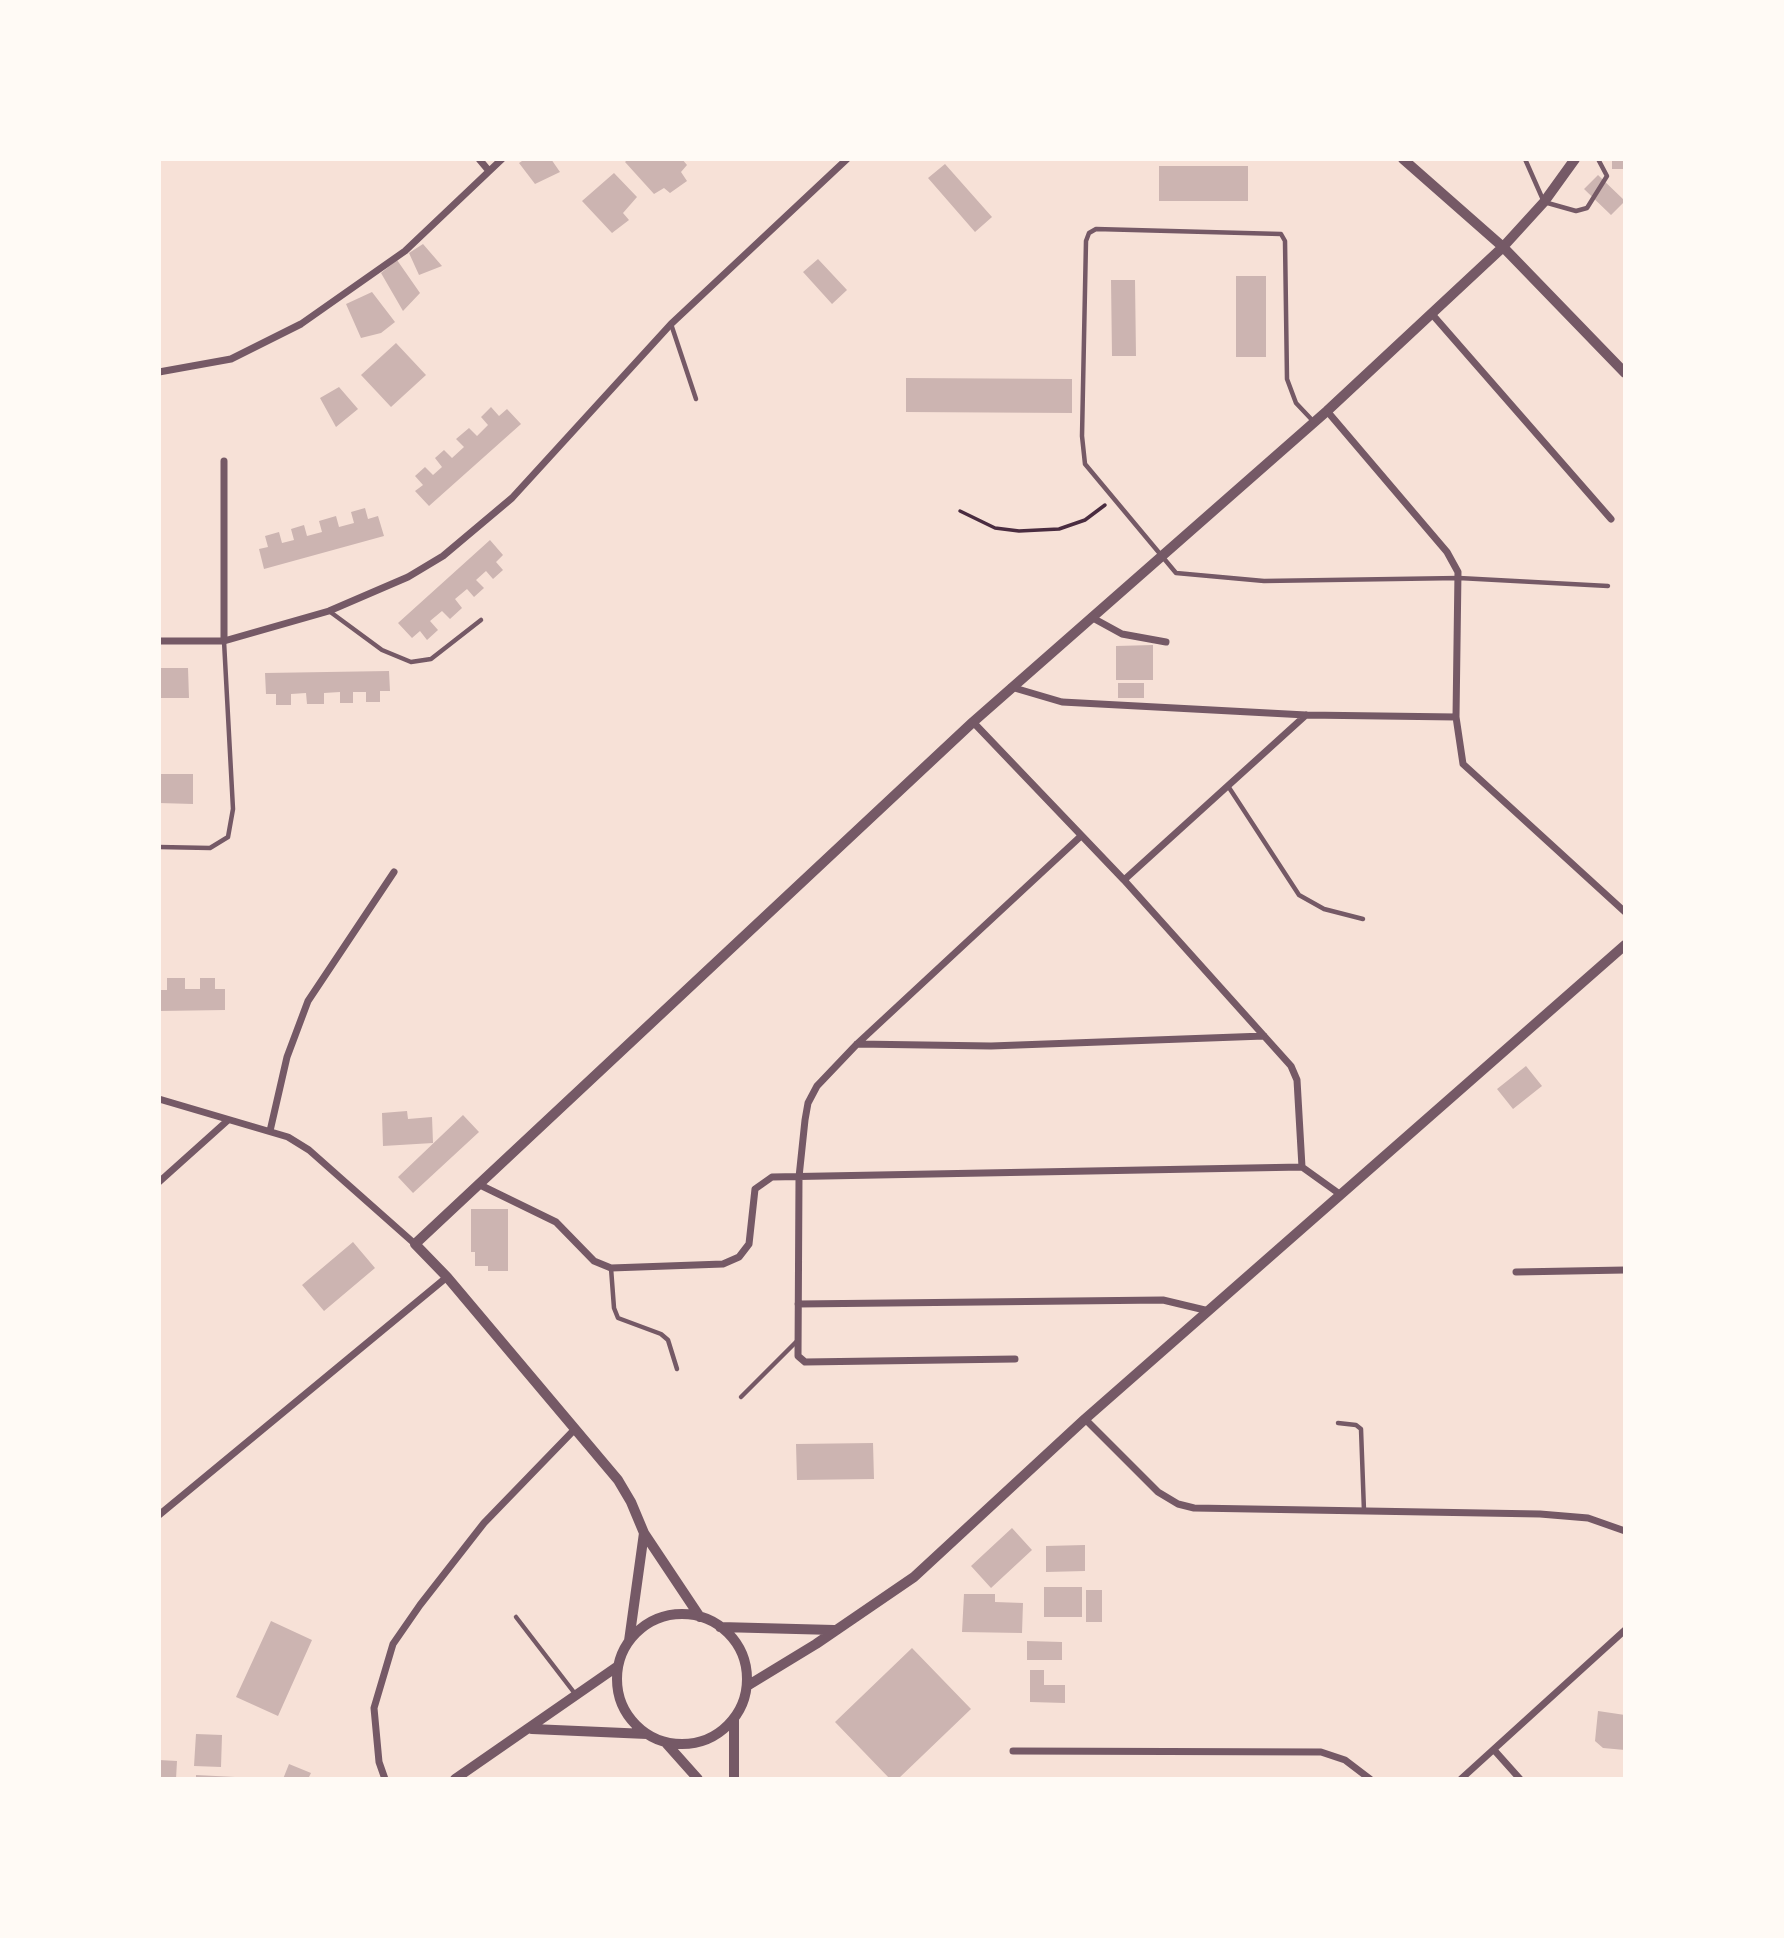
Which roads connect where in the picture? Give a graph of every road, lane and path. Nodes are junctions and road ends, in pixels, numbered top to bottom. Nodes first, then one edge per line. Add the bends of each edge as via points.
1 (479, 159) edge
2 (502, 159) edge
3 (847, 159) edge
4 (1403, 159) edge
5 (1525, 159) edge
6 (1575, 159) edge
7 (1598, 159) edge
8 (489, 171) junction
9 (1544, 202) junction
10 (1503, 247) junction
11 (1431, 313) junction
12 (671, 324) junction
13 (1620, 364) edge
14 (159, 372) edge
15 (1625, 373) edge
16 (696, 399) dead end
17 (1327, 411) junction
18 (1314, 422) junction
19 (224, 461) dead end
20 (1115, 498) junction
21 (960, 511) dead end
22 (1611, 519) dead end
23 (1161, 554) junction
24 (1459, 578) junction
25 (1608, 586) dead end
26 (329, 611) junction
27 (1091, 617) junction
28 (481, 621) dead end
29 (159, 641) edge
30 (224, 641) junction
31 (1166, 642) dead end
32 (1011, 687) junction
33 (1306, 715) junction
34 (1456, 717) junction
35 (973, 722) junction
36 (1228, 785) junction
37 (1081, 836) junction
38 (159, 847) edge
39 (394, 872) dead end
40 (1124, 880) junction
41 (1625, 912) edge
42 (1363, 919) dead end
43 (1625, 946) edge
44 (1264, 1036) junction
45 (857, 1044) junction
46 (159, 1099) edge
47 (227, 1121) junction
48 (270, 1131) junction
49 (1302, 1167) junction
50 (799, 1177) junction
51 (159, 1182) edge
52 (477, 1184) junction
53 (1341, 1195) junction
54 (415, 1244) junction
55 (611, 1268) junction
56 (1625, 1270) edge
57 (1516, 1272) dead end
58 (447, 1277) junction
59 (798, 1304) junction
60 (1209, 1311) junction
61 (797, 1341) junction
62 (1015, 1359) dead end
63 (677, 1369) dead end
64 (741, 1397) dead end
65 (1085, 1419) junction
66 (1338, 1423) dead end
67 (575, 1429) junction
68 (1364, 1511) junction
69 (159, 1515) edge
70 (1625, 1531) edge
71 (644, 1533) junction
72 (516, 1617) dead end
73 (700, 1617) junction
74 (720, 1627) junction
75 (834, 1630) junction
76 (1625, 1630) edge
77 (629, 1642) junction
78 (618, 1666) junction
79 (747, 1686) junction
80 (577, 1696) junction
81 (734, 1718) junction
82 (532, 1729) junction
83 (647, 1734) junction
84 (665, 1742) junction
85 (1013, 1751) dead end
86 (1495, 1751) junction
87 (386, 1779) edge
88 (455, 1779) edge
89 (698, 1779) edge
90 (734, 1779) edge
91 (1370, 1779) edge
92 (1461, 1779) edge
93 (1520, 1779) edge

1 - 8 street
2 - 8 street
3 - 12 street
4 - 10 street
5 - 9 lane
6 - 9 street
7 - 9 lane via 1607,176 1587,208 1576,211
8 - 14 street via 405,251 301,324 231,359
9 - 10 street
10 - 11 street
10 - 13 street
11 - 17 street
11 - 22 street
12 - 16 lane
12 - 26 street via 482,525 408,577
13 - 15 street
17 - 18 street
17 - 24 street via 1447,552
18 - 20 lane via 1296,403 1287,379 1285,241 1281,234 1092,230 1086,241 1083,454 1085,464
18 - 23 street
19 - 30 street
20 - 21 path via 1085,520 1059,529 995,528
20 - 23 lane
23 - 24 lane via 1176,573 1264,581
23 - 27 street
24 - 25 lane
24 - 34 street
26 - 28 lane via 382,650 411,662 431,659
26 - 30 street
27 - 31 street via 1122,634
27 - 32 street
29 - 30 street
30 - 38 lane via 233,809 228,837 210,848
32 - 33 street via 1062,702
32 - 35 street
33 - 34 street
33 - 36 street
34 - 41 street via 1460,756 1470,772
35 - 37 street
35 - 52 street
36 - 40 street
36 - 42 lane via 1299,895 1324,909
37 - 40 street
37 - 45 street
39 - 48 street via 308,1001 287,1057
40 - 44 street
43 - 53 street
44 - 45 street via 991,1046
44 - 49 street via 1296,1075
45 - 50 street via 811,1095
46 - 47 street
47 - 48 street
47 - 51 street
48 - 54 street via 309,1150
49 - 50 street
49 - 53 street
50 - 55 street via 772,1177 755,1189 749,1244 739,1257 723,1264
50 - 59 street
52 - 54 street
52 - 55 street via 556,1222 594,1261
53 - 60 street
54 - 58 street
55 - 63 lane via 618,1318 668,1340
56 - 57 street
58 - 67 street
58 - 69 street
59 - 60 street via 1163,1300
59 - 61 street
60 - 65 street
61 - 62 street via 798,1356 805,1362
61 - 64 lane
65 - 68 street via 1139,1475 1178,1504
65 - 75 street via 914,1577
66 - 68 lane via 1361,1429
67 - 71 street via 618,1480
67 - 87 street via 484,1523 393,1644 374,1708 379,1762
68 - 70 street via 1566,1515
71 - 73 street
71 - 77 street
72 - 80 lane
73 - 74 street
73 - 77 street via 660,1618
74 - 75 street
74 - 79 street via 736,1643 745,1663
75 - 79 street
76 - 86 street
77 - 78 street
78 - 80 street
78 - 83 street via 622,1704
79 - 81 street
80 - 82 street
81 - 84 street via 704,1740
81 - 90 street
82 - 83 street
82 - 88 street
83 - 84 street
84 - 89 street
85 - 91 street via 1321,1752 1345,1760
86 - 92 street
86 - 93 street

